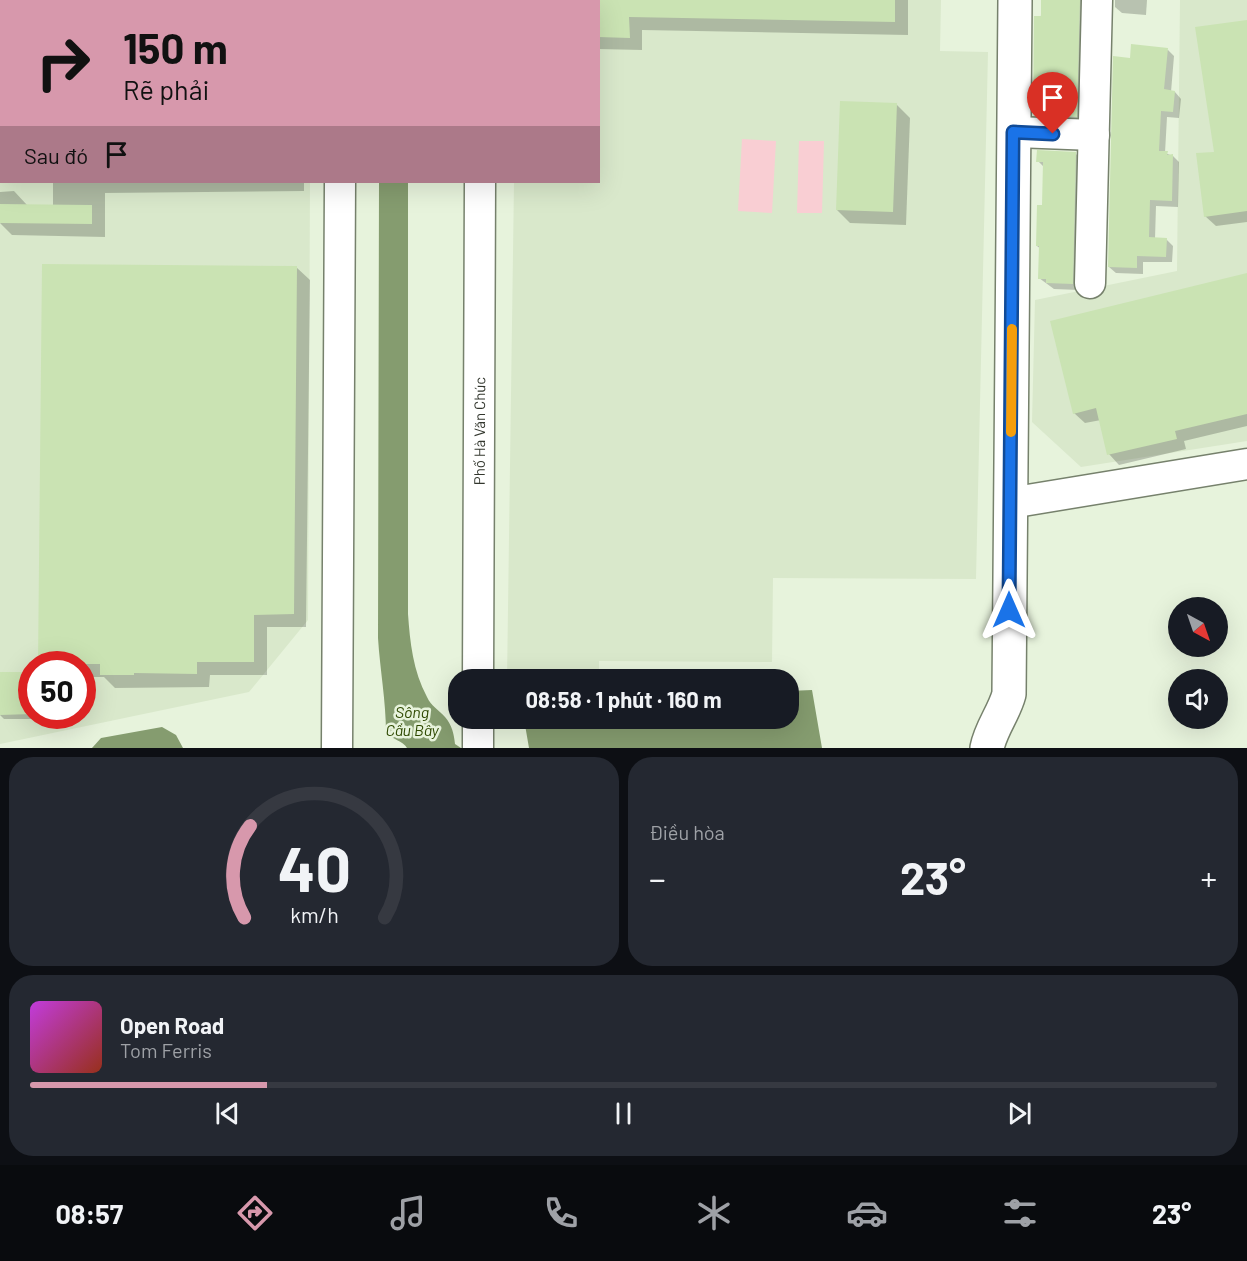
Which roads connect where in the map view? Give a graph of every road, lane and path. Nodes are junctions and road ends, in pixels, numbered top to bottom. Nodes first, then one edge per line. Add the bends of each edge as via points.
1 (1015, 0) edge
2 (1097, 0) edge
3 (1013, 132) junction
4 (1094, 135) junction
5 (340, 183) edge
6 (480, 183) edge
7 (1090, 284) dead end
8 (1247, 464) edge
9 (1010, 503) junction
10 (478, 669) edge
11 (478, 729) edge
12 (337, 748) edge
13 (478, 748) edge
14 (987, 748) edge

1 - 3 main road
2 - 4 street
3 - 4 street
3 - 9 main road
4 - 7 street
5 - 12 street
6 - 10 street, Phố Hà Văn Chúc
8 - 9 street
9 - 14 main road via 1009,694
11 - 13 street

